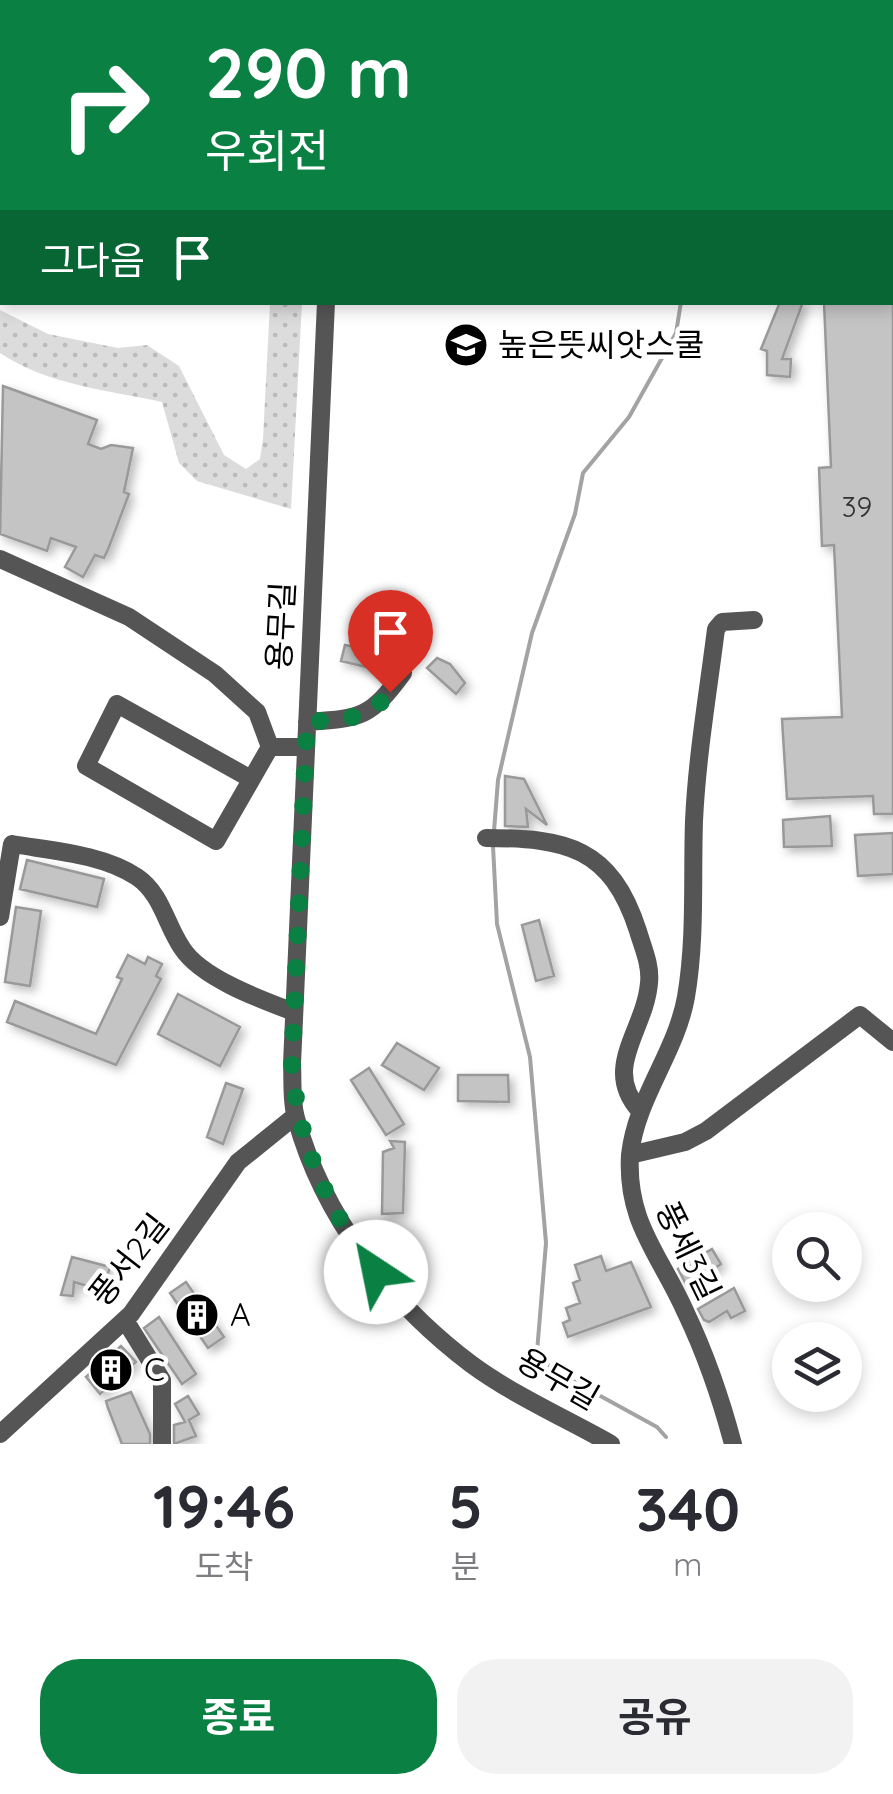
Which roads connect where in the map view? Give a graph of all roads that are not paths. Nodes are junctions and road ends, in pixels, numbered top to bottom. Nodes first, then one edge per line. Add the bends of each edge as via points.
1 (326, 305) edge
2 (0, 559) edge
3 (754, 620) dead end
4 (404, 673) dead end
5 (307, 722) junction
6 (270, 747) junction
7 (306, 747) junction
8 (252, 780) junction
9 (493, 838) dead end
10 (0, 917) edge
11 (294, 1012) junction
12 (893, 1042) edge
13 (640, 1110) junction
14 (295, 1116) junction
15 (630, 1156) junction
16 (125, 1320) junction
17 (2, 1437) edge
18 (162, 1444) edge
19 (610, 1444) edge
20 (733, 1444) edge

1 - 5 street, 용무길
2 - 6 street, 용무길 via 129,617 215,674 257,712
3 - 13 street, 풍세3길 via 722,622 716,630 700,747 686,1001
4 - 5 street via 376,710
5 - 7 street, 용무길
6 - 7 street
6 - 8 street
7 - 11 street, 용무길
8 - 8 street via 216,841 86,766 117,704
9 - 13 street via 561,842 589,854 628,901 649,968 646,1008 621,1077 626,1096
10 - 11 street via 12,844 116,867 140,879 160,903 189,958 250,996
11 - 14 street, 용무길
12 - 15 street via 860,1015 706,1131
13 - 15 street, 풍세3길
14 - 16 street, 풍서2길 via 238,1162
14 - 19 street, 용무길 via 325,1191 361,1254 408,1313 474,1366
15 - 20 street, 풍세3길 via 632,1209 686,1311
16 - 17 street, 풍서2길
16 - 18 street via 162,1380

